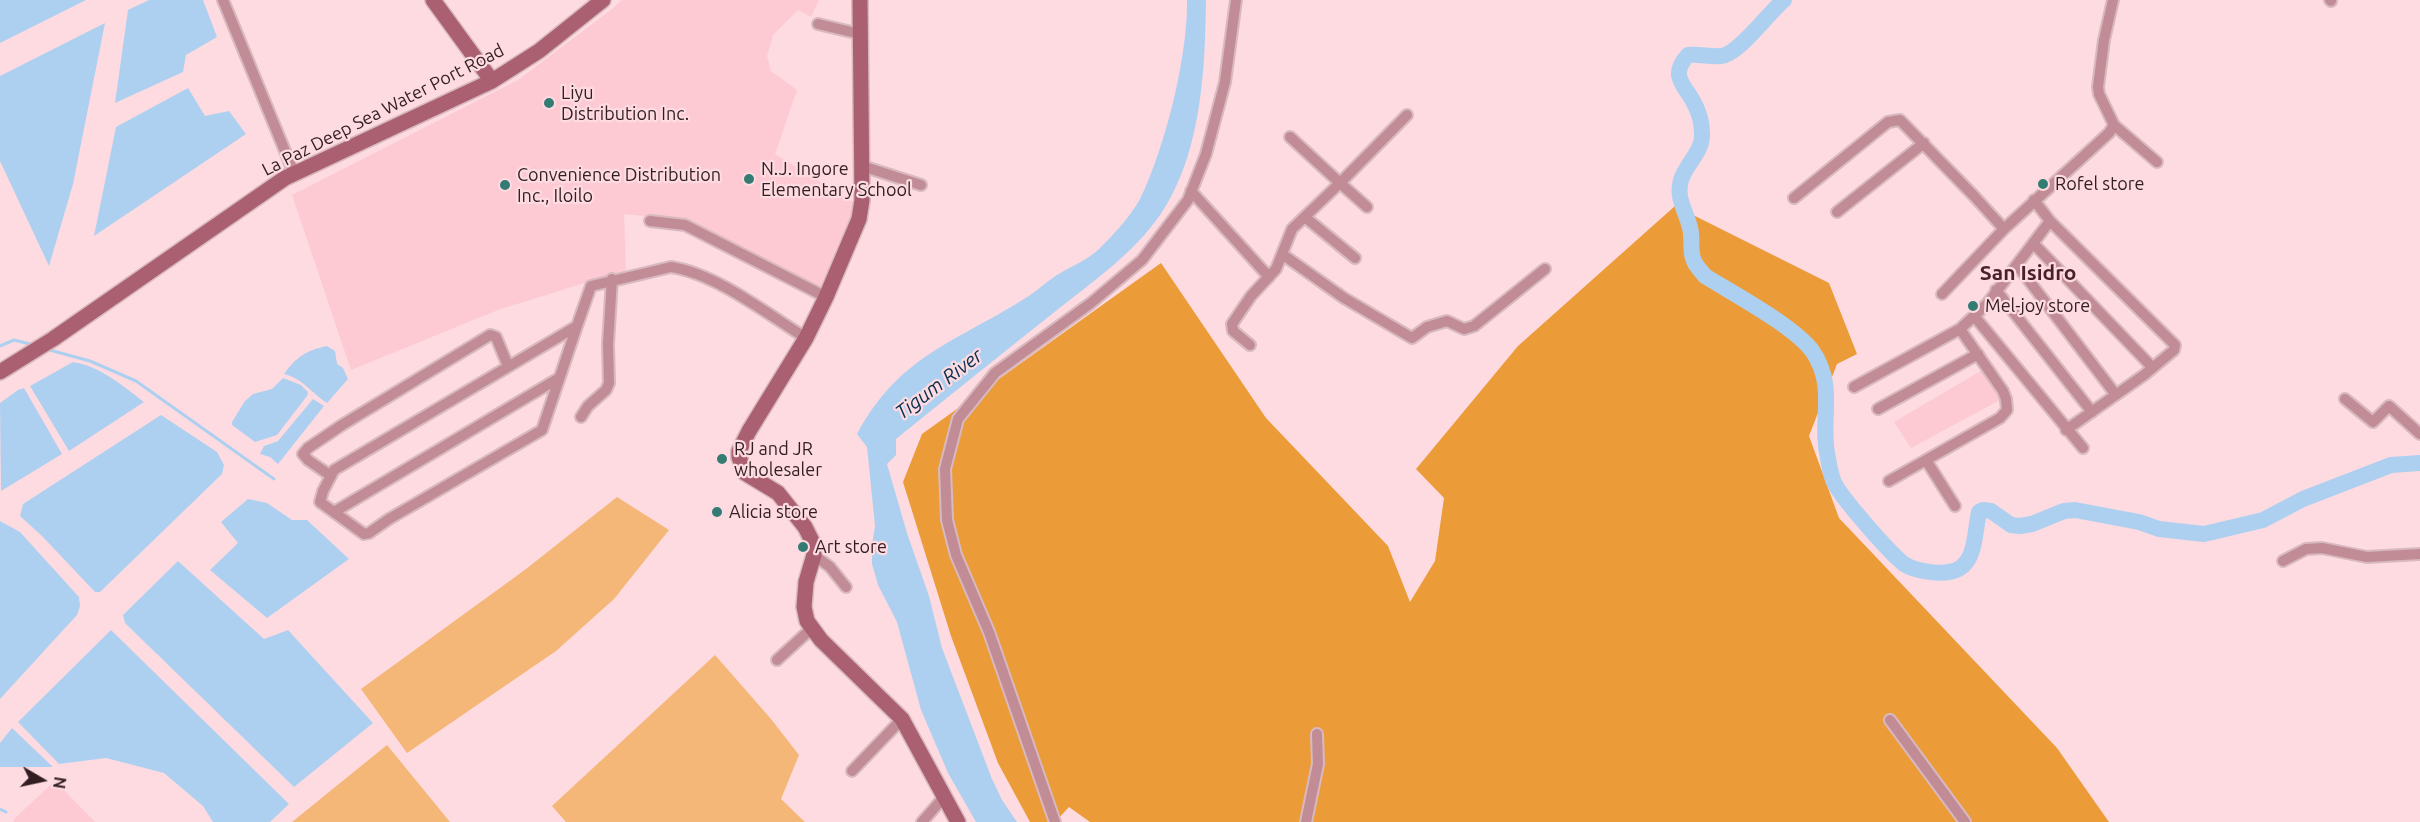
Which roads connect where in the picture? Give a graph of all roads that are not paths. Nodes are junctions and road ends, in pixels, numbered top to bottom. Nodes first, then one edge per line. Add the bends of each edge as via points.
1 (223, 0) edge
2 (433, 0) edge
3 (603, 0) edge
4 (860, 0) edge
5 (1236, 0) edge
6 (2113, 0) edge
7 (818, 24) dead end
8 (860, 34) junction
9 (492, 81) junction
10 (1407, 115) dead end
11 (2114, 124) junction
12 (1290, 137) dead end
13 (1924, 143) junction
14 (2157, 162) dead end
15 (862, 166) junction
16 (294, 174) junction
17 (1340, 183) junction
18 (921, 185) dead end
19 (1191, 191) junction
20 (1794, 198) dead end
21 (2034, 200) junction
22 (1367, 207) dead end
23 (1837, 212) dead end
24 (1306, 218) junction
25 (2050, 220) junction
26 (650, 221) dead end
27 (2004, 229) junction
28 (2033, 243) junction
29 (1282, 254) junction
30 (1355, 258) dead end
31 (2017, 265) junction
32 (1545, 269) dead end
33 (1269, 277) junction
34 (612, 279) junction
35 (1996, 290) junction
36 (1942, 294) dead end
37 (826, 297) junction
38 (1975, 317) junction
39 (577, 326) junction
40 (1960, 329) junction
41 (806, 338) junction
42 (1250, 345) dead end
43 (1978, 354) junction
44 (508, 366) junction
45 (2152, 368) junction
46 (0, 372) edge
47 (559, 378) junction
48 (1854, 387) dead end
49 (2116, 395) junction
50 (2345, 399) dead end
51 (1878, 409) dead end
52 (2092, 412) junction
53 (581, 417) dead end
54 (2066, 430) junction
55 (2420, 434) edge
56 (2083, 448) dead end
57 (1926, 460) junction
58 (330, 476) junction
59 (1888, 481) dead end
60 (1955, 506) dead end
61 (334, 512) junction
62 (2420, 554) edge
63 (814, 555) junction
64 (2283, 561) dead end
65 (846, 587) dead end
66 (812, 628) junction
67 (777, 660) dead end
68 (903, 719) junction
69 (1890, 720) dead end
70 (1317, 734) dead end
71 (852, 771) dead end
72 (944, 797) junction
73 (922, 822) edge
74 (958, 822) edge
75 (1055, 822) edge
76 (1306, 822) edge
77 (1965, 822) edge

1 - 16 street
2 - 9 street
3 - 9 street, La Paz Deep Sea Water Port Road via 539,51
4 - 8 street
5 - 19 street via 1225,82 1206,154
6 - 11 street via 2098,87
7 - 8 street
8 - 15 street
9 - 16 street, La Paz Deep Sea Water Port Road
10 - 17 street
11 - 14 street
11 - 21 street via 2109,133
12 - 17 street
13 - 20 street via 1900,120 1888,122
13 - 23 street
13 - 27 street
15 - 18 street
15 - 37 street via 859,219
16 - 46 street, La Paz Deep Sea Water Port Road
17 - 22 street
17 - 24 street
19 - 33 street
19 - 75 street via 1142,260 1091,303 995,373 958,419 945,469 947,520 956,555 989,632
21 - 25 street
21 - 27 street
24 - 29 street via 1292,229
24 - 30 street
25 - 28 street
25 - 45 street via 2175,345
26 - 37 street via 685,225
27 - 36 street
28 - 31 street
28 - 45 street
29 - 32 street via 1344,298 1412,338 1427,327 1447,321 1464,329 1474,326
29 - 33 street
31 - 35 street
31 - 49 street
33 - 42 street via 1232,324 1233,331
34 - 39 street via 591,286
34 - 41 street via 671,267 685,269
34 - 53 street via 609,383
35 - 38 street
35 - 52 street
37 - 41 street
38 - 40 street
38 - 54 street
39 - 44 street
39 - 47 street
40 - 43 street
40 - 48 street
41 - 63 street via 749,430 739,457 746,472 778,493 805,526
43 - 51 street
43 - 57 street via 2003,391 2007,410 2000,418
44 - 58 street via 334,470
44 - 58 street via 496,337 490,335 342,425 303,454
45 - 49 street
47 - 61 street
47 - 61 street via 542,430 369,533 364,534
49 - 52 street
50 - 55 street via 2373,422 2389,406
52 - 54 street
54 - 56 street
57 - 59 street
57 - 60 street
58 - 61 street via 320,502
62 - 64 street via 2367,557 2314,548
63 - 65 street
63 - 66 street via 804,607
66 - 67 street
66 - 68 street
68 - 71 street
68 - 72 street
69 - 77 street
70 - 76 street via 1318,764
72 - 73 street
72 - 74 street

